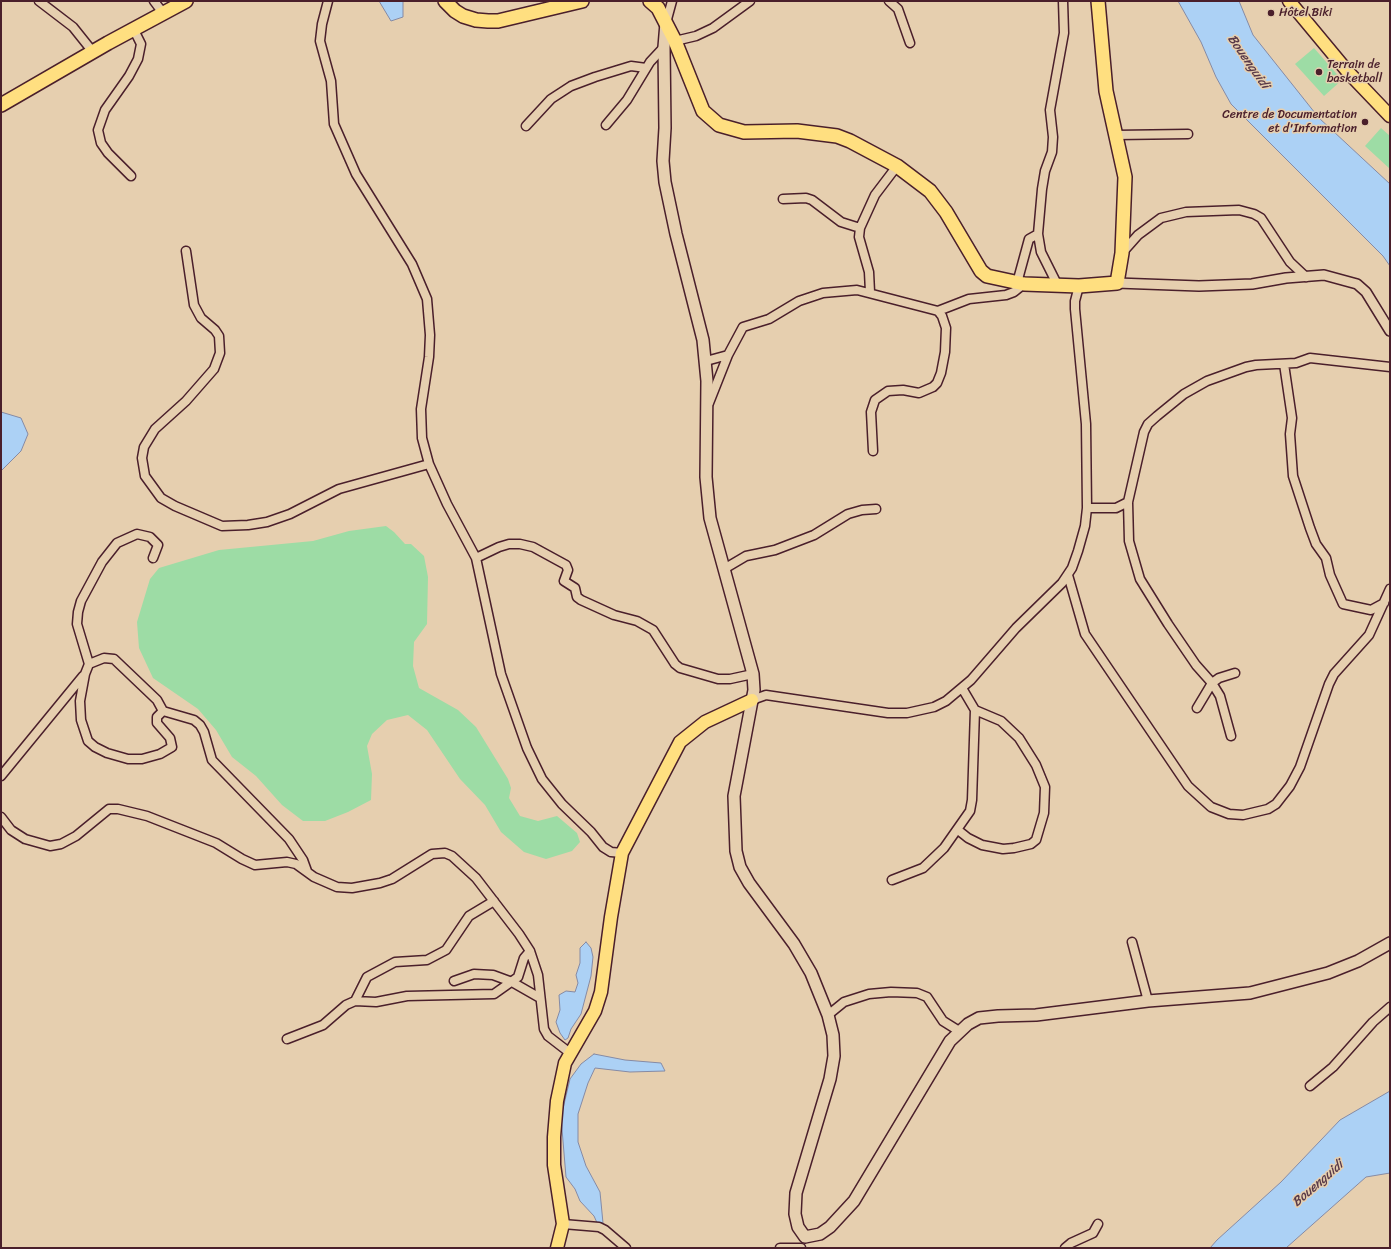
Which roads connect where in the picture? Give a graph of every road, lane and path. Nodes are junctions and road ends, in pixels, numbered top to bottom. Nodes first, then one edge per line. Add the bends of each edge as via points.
1 (39, 1) edge
2 (154, 1) edge
3 (186, 1) edge
4 (328, 1) edge
5 (445, 1) edge
6 (582, 1) edge
7 (650, 1) edge
8 (672, 1) edge
9 (750, 1) edge
10 (890, 1) edge
11 (1063, 1) edge
12 (1098, 1) edge
13 (1289, 1) edge
14 (168, 12) junction
15 (666, 23) junction
16 (134, 30) junction
17 (910, 43) dead end
18 (669, 44) junction
19 (93, 52) junction
20 (646, 68) junction
21 (1, 105) edge
22 (1390, 116) edge
23 (606, 125) dead end
24 (526, 126) dead end
25 (1188, 134) dead end
26 (1116, 135) junction
27 (897, 166) junction
28 (130, 176) dead end
29 (783, 199) dead end
30 (860, 228) junction
31 (1038, 234) junction
32 (186, 251) dead end
33 (1122, 253) junction
34 (1306, 277) junction
35 (1020, 283) junction
36 (1117, 283) junction
37 (1058, 286) junction
38 (1079, 286) junction
39 (870, 292) junction
40 (938, 311) junction
41 (1390, 331) edge
42 (728, 355) junction
43 (706, 361) junction
44 (1284, 364) junction
45 (1390, 367) edge
46 (707, 408) junction
47 (873, 451) dead end
48 (429, 464) junction
49 (1128, 502) junction
50 (1087, 508) junction
51 (1116, 508) junction
52 (876, 509) dead end
53 (1128, 514) junction
54 (153, 558) dead end
55 (476, 558) junction
56 (724, 569) junction
57 (1068, 575) junction
58 (1390, 589) edge
59 (1385, 602) junction
60 (89, 664) junction
61 (1235, 673) dead end
62 (85, 674) junction
63 (753, 674) junction
64 (1212, 683) junction
65 (962, 688) junction
66 (752, 700) junction
67 (1197, 708) dead end
68 (975, 710) junction
69 (163, 711) junction
70 (1231, 736) dead end
71 (1, 776) edge
72 (1, 817) edge
73 (958, 830) junction
74 (622, 853) junction
75 (307, 871) junction
76 (892, 880) dead end
77 (494, 901) junction
78 (1132, 942) dead end
79 (1390, 943) edge
80 (530, 951) junction
81 (454, 981) dead end
82 (512, 982) junction
83 (540, 998) junction
84 (355, 1001) junction
85 (1148, 1001) junction
86 (1390, 1007) edge
87 (828, 1015) junction
88 (959, 1031) junction
89 (287, 1038) dead end
90 (570, 1053) junction
91 (1310, 1086) dead end
92 (563, 1224) junction
93 (1098, 1224) dead end
94 (803, 1244) edge
95 (557, 1248) edge
96 (626, 1248) edge
97 (780, 1248) edge
98 (1065, 1248) edge

1 - 19 street via 73,27
2 - 14 street via 160,9
3 - 14 highway
4 - 48 street via 320,41 331,81 334,124 356,174 412,264 427,299 430,318 429,356 420,424
5 - 6 highway via 463,16 476,20 498,21
7 - 15 highway via 658,8
8 - 15 street
9 - 18 street via 713,28
10 - 17 street via 898,9
11 - 31 street via 1064,33 1050,110 1052,152 1043,183
12 - 26 highway via 1106,90
13 - 22 main road via 1348,72
14 - 16 highway
15 - 18 highway
16 - 19 highway
16 - 28 street via 141,44 138,59 105,110 98,130 101,143
18 - 20 street
18 - 27 highway via 703,111 719,125 744,132 797,131 837,136
18 - 43 main road via 663,161 665,182
19 - 21 highway
20 - 23 street via 627,100
20 - 24 street via 631,66 571,86 551,99
25 - 26 street via 1172,132 1135,136
26 - 33 highway via 1125,177
27 - 30 street via 875,195
27 - 35 highway via 930,191 984,274 990,278
29 - 30 street via 812,200 841,222
30 - 39 street via 858,237 869,272
31 - 35 street via 1029,239
31 - 37 street via 1041,252
32 - 48 street via 194,305 201,318 219,336 220,353 214,369 186,401 155,429 144,447 142,458 146,476 161,498 222,526 248,525 290,514 339,489
33 - 34 street via 1138,235 1161,218 1186,212 1239,210 1261,218 1290,262
33 - 36 highway
34 - 36 street via 1252,284 1199,286
34 - 41 street via 1324,275 1357,284 1366,292
35 - 37 highway
35 - 40 street via 1014,292 1006,295 969,299
36 - 38 highway
37 - 38 highway
38 - 50 street via 1075,309 1086,424
39 - 40 street
39 - 42 street via 857,290 823,293 799,301 769,319 743,327
40 - 47 street via 946,328 941,373 937,383 918,393 888,391 875,400 871,412
42 - 43 street
42 - 46 street
43 - 46 main road
44 - 45 street via 1310,358
44 - 49 street via 1256,365 1207,381 1184,394 1157,416 1144,432
44 - 59 street via 1292,418 1290,434 1293,476 1316,544 1326,558 1330,575 1343,604 1371,610
46 - 56 main road via 708,500 710,518
48 - 55 street
49 - 51 street
49 - 53 street
50 - 51 street
50 - 57 street via 1078,551
51 - 53 street
52 - 56 street via 848,514 814,535 775,550 746,556
53 - 64 street via 1129,542 1140,579 1192,660
54 - 60 street via 158,549 155,540 137,534 117,543 102,562 89,584 78,612 77,624
55 - 63 street via 509,544 533,547 566,565 568,570 564,581 575,588 577,597 581,600 614,615 637,621 653,630 680,668 718,679
55 - 74 street via 501,674 527,748 542,779 562,804 604,847 611,852
56 - 63 main road
57 - 59 street via 1085,634 1125,695 1188,786 1211,807 1229,814 1243,815 1268,809 1276,804 1290,786 1300,767 1334,674 1368,635
57 - 65 street
58 - 59 street
60 - 62 street
60 - 69 street via 104,658 114,659 157,700
61 - 64 street
62 - 69 street via 80,701 84,734 91,744 107,753 142,759 160,754 172,747 170,738 157,723 157,717
62 - 71 street
63 - 66 main road
64 - 67 street
64 - 70 street via 1220,696
65 - 66 street via 934,707 907,713 888,713 766,695
65 - 68 street
66 - 74 main road via 705,722 680,742
66 - 87 main road via 734,796 736,851 740,867 749,883 794,944 811,973
68 - 73 street via 972,800 967,816
68 - 73 street via 1001,721 1019,738 1045,787 1044,814 1036,840 1031,844 1014,848 1003,849 982,845
69 - 75 street via 194,720 200,725 212,760 289,839
72 - 75 street via 11,830 25,839 50,846 61,844 76,836 109,809 118,809 147,816 216,843 255,865 287,862
73 - 76 street via 923,868
74 - 90 main road via 601,992 595,1011
75 - 77 street via 314,877 337,886 367,886 392,879 432,854 445,853 461,862
77 - 80 street
77 - 84 street via 469,916 446,950 427,960 395,962 367,977
78 - 85 street
79 - 85 main road via 1358,961 1328,973 1284,985 1250,993
80 - 82 street via 524,958 520,973
80 - 83 street via 538,975
81 - 82 street via 468,975 484,974
82 - 83 street
82 - 84 street via 494,994 407,996 376,1002
83 - 90 street via 544,1029 548,1036
84 - 89 street via 346,1005 323,1025
85 - 88 main road via 1036,1015 979,1018
86 - 91 street via 1333,1067
87 - 88 street via 844,1002 869,994 917,992 927,997 943,1022
87 - 94 main road via 833,1035 834,1056 830,1079 796,1193 798,1227
88 - 94 main road via 950,1041 908,1109 854,1201 830,1227
90 - 92 main road via 560,1090 554,1137 554,1165
92 - 95 main road
92 - 96 street via 599,1227
93 - 98 street via 1093,1234
94 - 97 street

